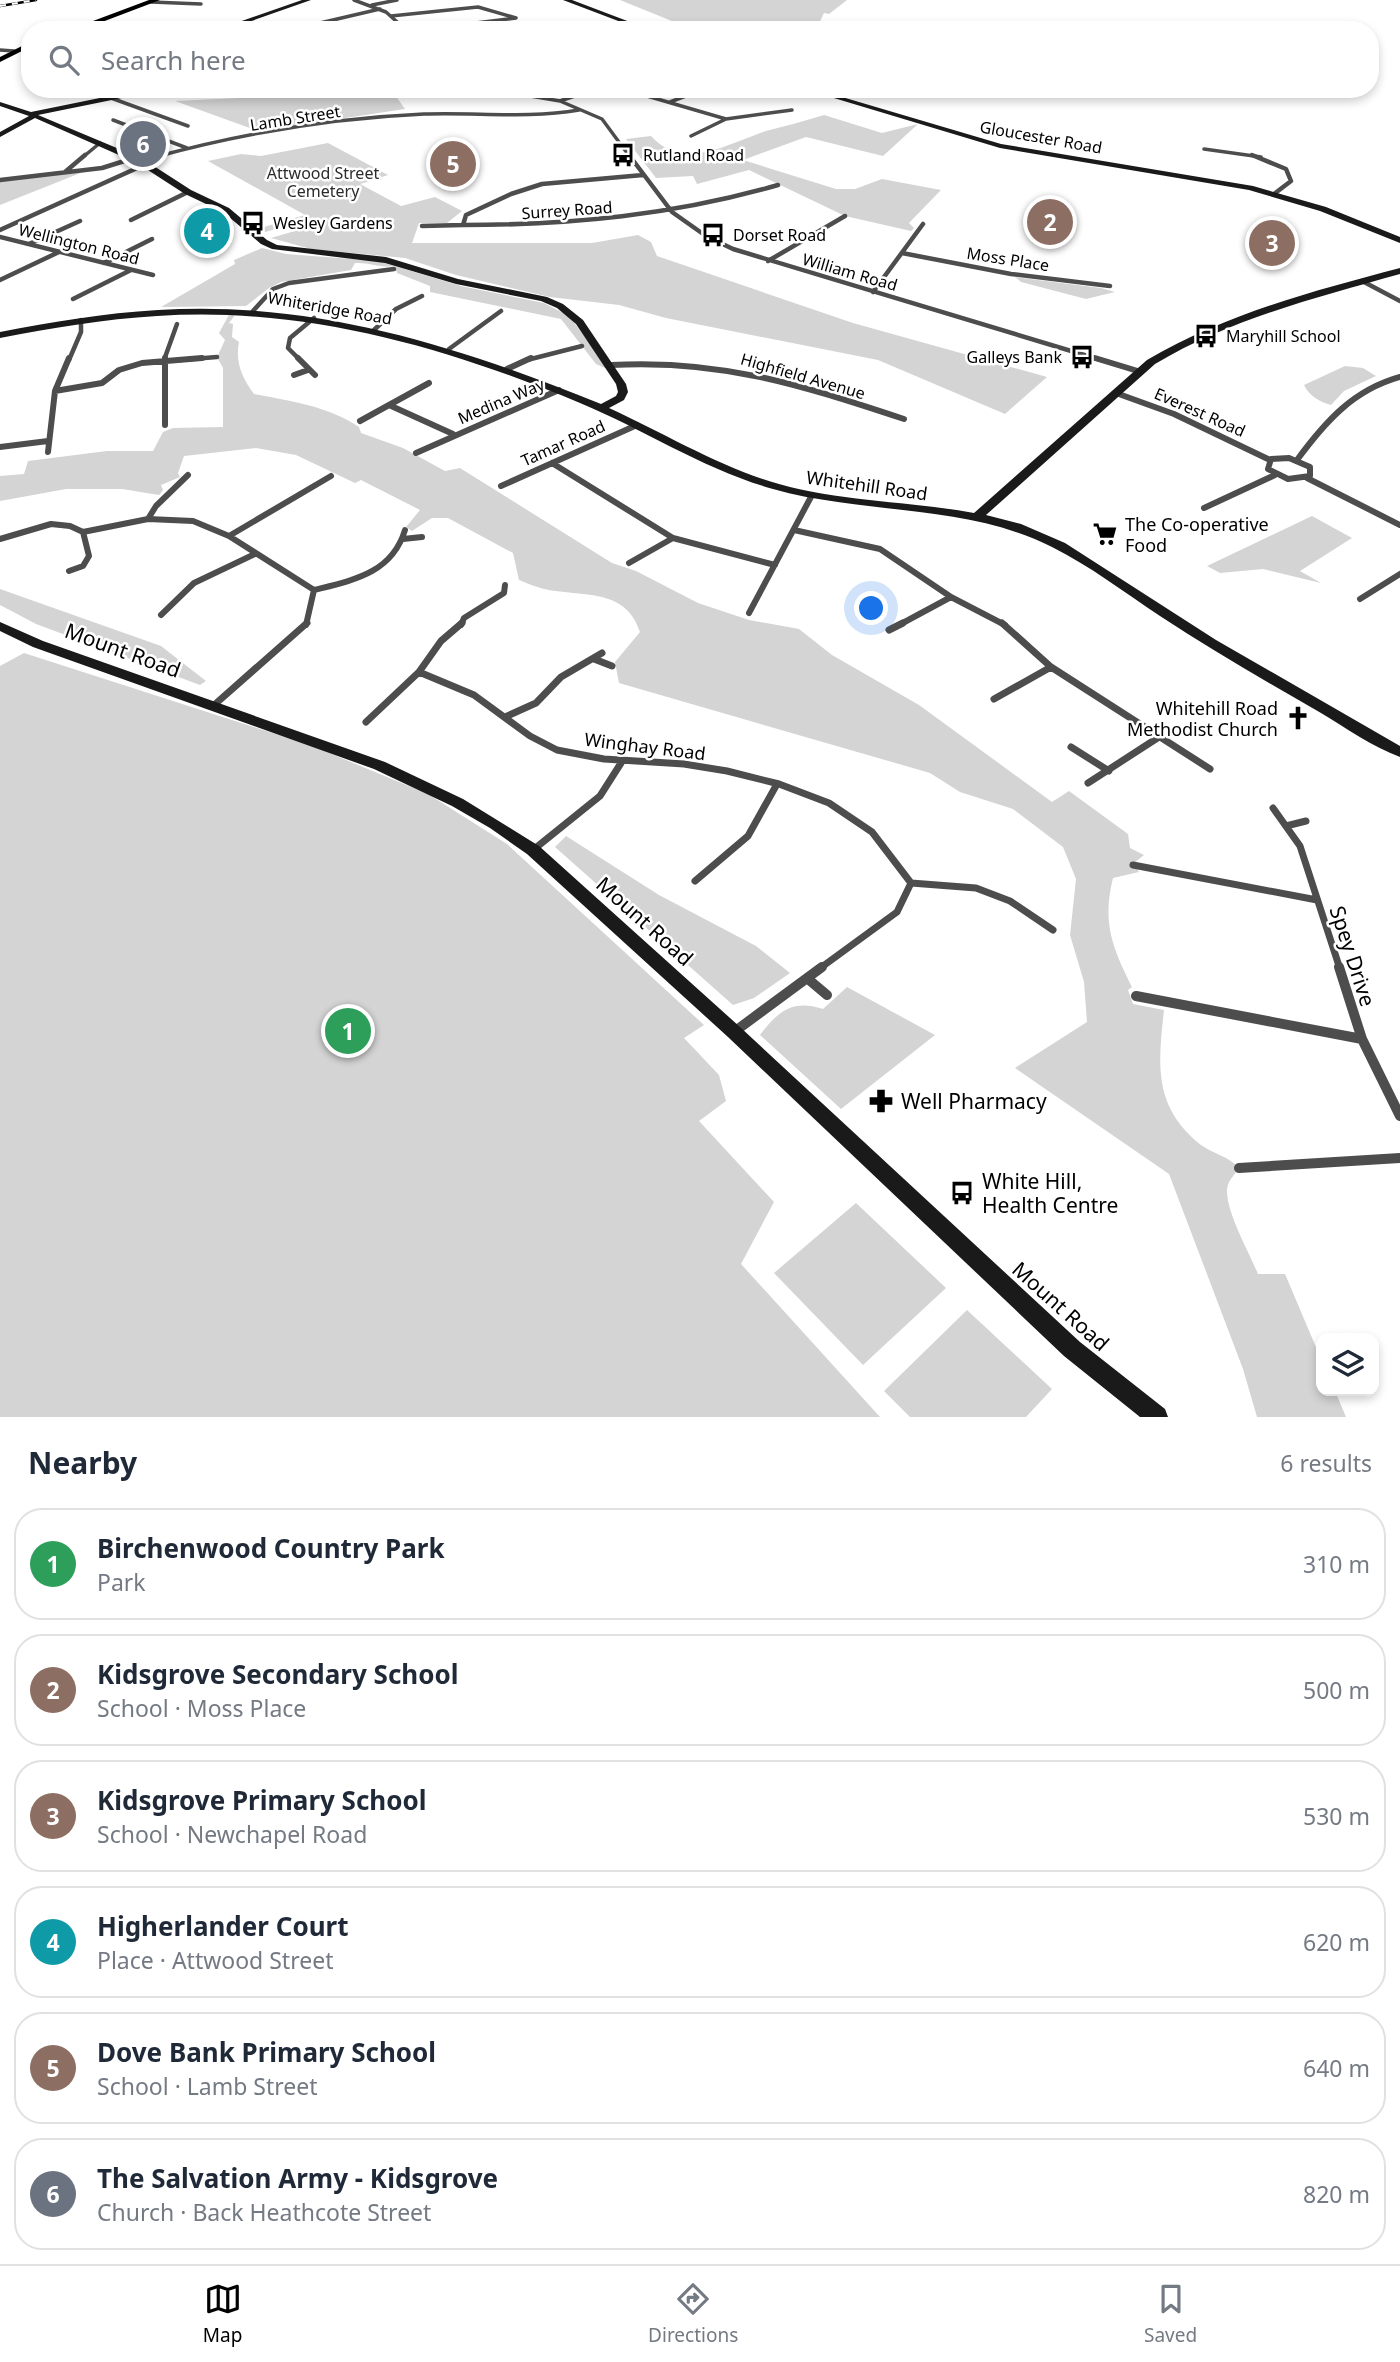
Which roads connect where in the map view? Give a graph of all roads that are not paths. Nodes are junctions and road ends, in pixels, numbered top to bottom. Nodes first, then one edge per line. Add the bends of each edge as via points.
1 (308, 0) edge
2 (354, 0) edge
3 (397, 0) edge
4 (476, 0) edge
5 (565, 0) edge
6 (153, 1) edge
7 (201, 4) dead end
8 (371, 5) junction
9 (478, 7) junction
10 (380, 9) junction
11 (391, 16) junction
12 (100, 21) edge
13 (246, 21) edge
14 (329, 21) edge
15 (396, 21) edge
16 (507, 21) edge
17 (623, 21) edge
18 (21, 48) edge
19 (0, 50) edge
20 (14, 51) junction
21 (0, 60) edge
22 (116, 98) edge
23 (537, 98) edge
24 (570, 98) edge
25 (656, 98) edge
26 (680, 98) edge
27 (837, 98) edge
28 (111, 99) junction
29 (559, 102) junction
30 (670, 102) junction
31 (3, 105) edge
32 (581, 110) junction
33 (792, 110) dead end
34 (33, 115) junction
35 (726, 119) junction
36 (113, 120) dead end
37 (188, 126) dead end
38 (0, 135) edge
39 (691, 136) dead end
40 (100, 143) junction
41 (187, 148) junction
42 (1201, 149) dead end
43 (140, 161) junction
44 (65, 172) junction
45 (643, 175) junction
46 (0, 180) edge
47 (778, 185) dead end
48 (188, 192) junction
49 (1274, 194) junction
50 (149, 211) junction
51 (672, 212) junction
52 (160, 213) dead end
53 (845, 216) dead end
54 (131, 220) dead end
55 (80, 221) dead end
56 (923, 223) dead end
57 (463, 225) junction
58 (422, 226) dead end
59 (0, 230) edge
60 (0, 237) edge
61 (152, 239) dead end
62 (1400, 240) edge
63 (28, 244) junction
64 (60, 252) junction
65 (902, 253) junction
66 (768, 261) junction
67 (104, 263) junction
68 (361, 264) dead end
69 (394, 268) dead end
70 (131, 270) junction
71 (363, 271) junction
72 (1400, 271) edge
73 (153, 275) dead end
74 (0, 280) edge
75 (1364, 282) junction
76 (1110, 286) dead end
77 (873, 292) junction
78 (422, 296) dead end
79 (74, 299) dead end
80 (399, 301) dead end
81 (1400, 301) edge
82 (408, 303) junction
83 (253, 311) junction
84 (501, 311) dead end
85 (493, 316) junction
86 (314, 318) junction
87 (502, 318) dead end
88 (81, 320) junction
89 (177, 324) dead end
90 (374, 330) junction
91 (0, 335) edge
92 (582, 346) dead end
93 (449, 349) junction
94 (217, 357) dead end
95 (164, 360) junction
96 (611, 365) junction
97 (507, 369) junction
98 (308, 370) junction
99 (1141, 372) junction
100 (315, 374) dead end
101 (294, 375) dead end
102 (1400, 377) edge
103 (429, 383) dead end
104 (559, 390) junction
105 (55, 391) junction
106 (1116, 393) junction
107 (389, 405) junction
108 (601, 408) junction
109 (904, 419) dead end
110 (360, 421) dead end
111 (166, 425) dead end
112 (637, 425) junction
113 (453, 434) junction
114 (48, 441) junction
115 (0, 447) edge
116 (48, 452) dead end
117 (416, 453) dead end
118 (1270, 460) junction
119 (1297, 460) junction
120 (552, 463) junction
121 (188, 475) dead end
122 (1275, 475) junction
123 (1307, 478) junction
124 (340, 480) dead end
125 (501, 486) dead end
126 (812, 495) junction
127 (1204, 508) dead end
128 (976, 517) junction
129 (148, 519) junction
130 (1400, 524) edge
131 (405, 530) dead end
132 (794, 530) junction
133 (83, 532) junction
134 (229, 536) junction
135 (422, 537) dead end
136 (673, 538) junction
137 (0, 539) edge
138 (403, 539) junction
139 (255, 554) junction
140 (629, 563) dead end
141 (775, 565) junction
142 (83, 566) junction
143 (69, 571) dead end
144 (90, 571) dead end
145 (1400, 574) edge
146 (505, 585) dead end
147 (314, 590) junction
148 (951, 597) junction
149 (1360, 598) dead end
150 (749, 613) dead end
151 (161, 615) dead end
152 (0, 626) edge
153 (889, 630) dead end
154 (602, 653) dead end
155 (594, 659) junction
156 (612, 666) dead end
157 (1052, 667) junction
158 (419, 672) junction
159 (994, 699) dead end
160 (213, 706) junction
161 (505, 717) junction
162 (366, 722) dead end
163 (1159, 737) junction
164 (1071, 747) dead end
165 (1400, 752) edge
166 (621, 762) junction
167 (1210, 769) dead end
168 (1109, 771) junction
169 (1088, 783) dead end
170 (777, 784) junction
171 (1273, 808) dead end
172 (1306, 821) dead end
173 (1286, 826) junction
174 (533, 850) junction
175 (1133, 865) dead end
176 (695, 881) dead end
177 (911, 883) junction
178 (1317, 900) junction
179 (1053, 930) dead end
180 (808, 979) junction
181 (827, 995) dead end
182 (1136, 996) dead end
183 (734, 1032) junction
184 (1362, 1039) junction
185 (1400, 1116) edge
186 (1400, 1158) edge
187 (1239, 1168) dead end
188 (1157, 1417) edge

1 - 13 street
2 - 8 street
3 - 8 street
4 - 9 street
5 - 17 street
6 - 7 street
6 - 12 main road
8 - 10 street
9 - 11 street
9 - 16 street via 515,16
10 - 11 street
10 - 14 street
11 - 15 street
18 - 20 main road
19 - 20 street
20 - 21 main road
22 - 28 street
23 - 29 street
24 - 29 street
25 - 30 street
26 - 30 street
27 - 49 street, Gloucester Road via 1000,146
28 - 34 street
28 - 37 street
29 - 32 street
30 - 35 street
31 - 34 street
32 - 41 street, Lamb Street via 513,117 400,116
32 - 45 street, William Road via 602,119
33 - 35 street
34 - 38 street
34 - 40 street
35 - 39 street
36 - 41 street
40 - 43 street
40 - 44 street
41 - 43 street, Lamb Street
42 - 49 street via 1241,152 1286,169 1291,181
43 - 44 street
43 - 48 street
43 - 59 street
44 - 46 street
45 - 51 street, William Road
45 - 57 street via 548,184 510,194 466,215
47 - 51 street, Surrey Road
48 - 50 street
48 - 96 street via 226,210 275,247 386,260 560,306 580,322
49 - 62 street, Gloucester Road
50 - 52 street
50 - 54 street
51 - 57 street, Surrey Road via 584,224
51 - 66 street, William Road via 706,236
53 - 66 street
55 - 63 street
56 - 65 street
57 - 58 street, Surrey Road
60 - 63 street, Wellington Road
61 - 67 street
63 - 64 street, Wellington Road
64 - 67 street, Wellington Road
64 - 74 street
65 - 76 street, Moss Place via 1011,274
65 - 77 street
66 - 77 street, William Road
67 - 70 street, Wellington Road
68 - 71 street
69 - 71 street
70 - 73 street, Wellington Road
70 - 79 street
71 - 83 street via 281,286
72 - 75 street
75 - 81 street
75 - 99 street via 1213,328 1181,342
77 - 99 street, William Road
78 - 82 street
80 - 82 street
82 - 90 street
83 - 86 street, Whiteridge Road
83 - 88 street, Whiteridge Road via 170,311
84 - 85 street
85 - 87 street
85 - 93 street
86 - 90 street, Whiteridge Road
86 - 98 street via 290,338 288,348
88 - 91 street, Whiteridge Road
88 - 105 street
89 - 95 street
90 - 93 street, Whiteridge Road
92 - 97 street via 541,354
93 - 97 street, Whiteridge Road
94 - 95 street
95 - 105 street via 118,370 92,386
95 - 111 street
96 - 108 street via 623,392
96 - 109 street, Highfield Avenue via 698,363 753,371
97 - 104 street, Whiteridge Road
98 - 100 street
98 - 101 street
99 - 106 street
102 - 119 street via 1349,398
103 - 107 street
104 - 108 street, Whiteridge Road
104 - 113 street, Medina Way via 518,411
105 - 114 street
106 - 118 street, Everest Road via 1174,414
106 - 128 street
107 - 110 street
107 - 113 street, Medina Way
108 - 112 street, Whitehill Road
112 - 120 street, Tamar Road
112 - 126 street, Whitehill Road via 740,475
113 - 117 street, Medina Way
114 - 115 street
114 - 116 street
118 - 119 street
118 - 122 street via 1268,469
119 - 123 street via 1311,469
120 - 125 street, Tamar Road
120 - 136 street
121 - 129 street via 153,507
122 - 123 street
122 - 127 street
123 - 130 street
124 - 134 street via 329,475
126 - 128 street, Whitehill Road
126 - 132 street
128 - 165 street, Whitehill Road via 1018,527 1055,544 1189,629
129 - 133 street
129 - 134 street via 193,521
131 - 138 street
132 - 141 street
132 - 148 street via 880,549
133 - 137 street via 51,524
133 - 142 street via 89,556
134 - 139 street
135 - 138 street
136 - 140 street
136 - 141 street
138 - 147 street via 388,564 365,576
139 - 147 street
139 - 151 street via 194,583
141 - 150 street
142 - 143 street
142 - 144 street
145 - 149 street
146 - 158 street via 504,593 464,618 459,628 441,641
147 - 160 street via 307,624
148 - 153 street
148 - 157 street via 1006,625
152 - 160 street, Mount Road
154 - 155 street
155 - 156 street
155 - 161 street via 561,677 536,702
157 - 159 street
157 - 163 street
158 - 161 street, Winghay Road via 465,690
158 - 162 street
160 - 174 street, Mount Road via 306,736 434,787
161 - 166 street, Winghay Road via 526,735 555,749
163 - 167 street
163 - 168 street
164 - 168 street
166 - 170 street, Winghay Road via 687,764
166 - 174 street via 600,796
168 - 169 street
170 - 176 street via 748,836
170 - 177 street, Winghay Road via 863,823 887,847
171 - 173 street, Spey Drive
172 - 173 street
173 - 178 street, Spey Drive via 1300,846
174 - 183 street, Mount Road
175 - 178 street
177 - 179 street via 976,888 1010,901
177 - 180 street via 897,912
178 - 184 street, Spey Drive
180 - 181 street
180 - 183 street
182 - 184 street
183 - 188 street, Mount Road via 1062,1339
184 - 185 street, Spey Drive
186 - 187 street

